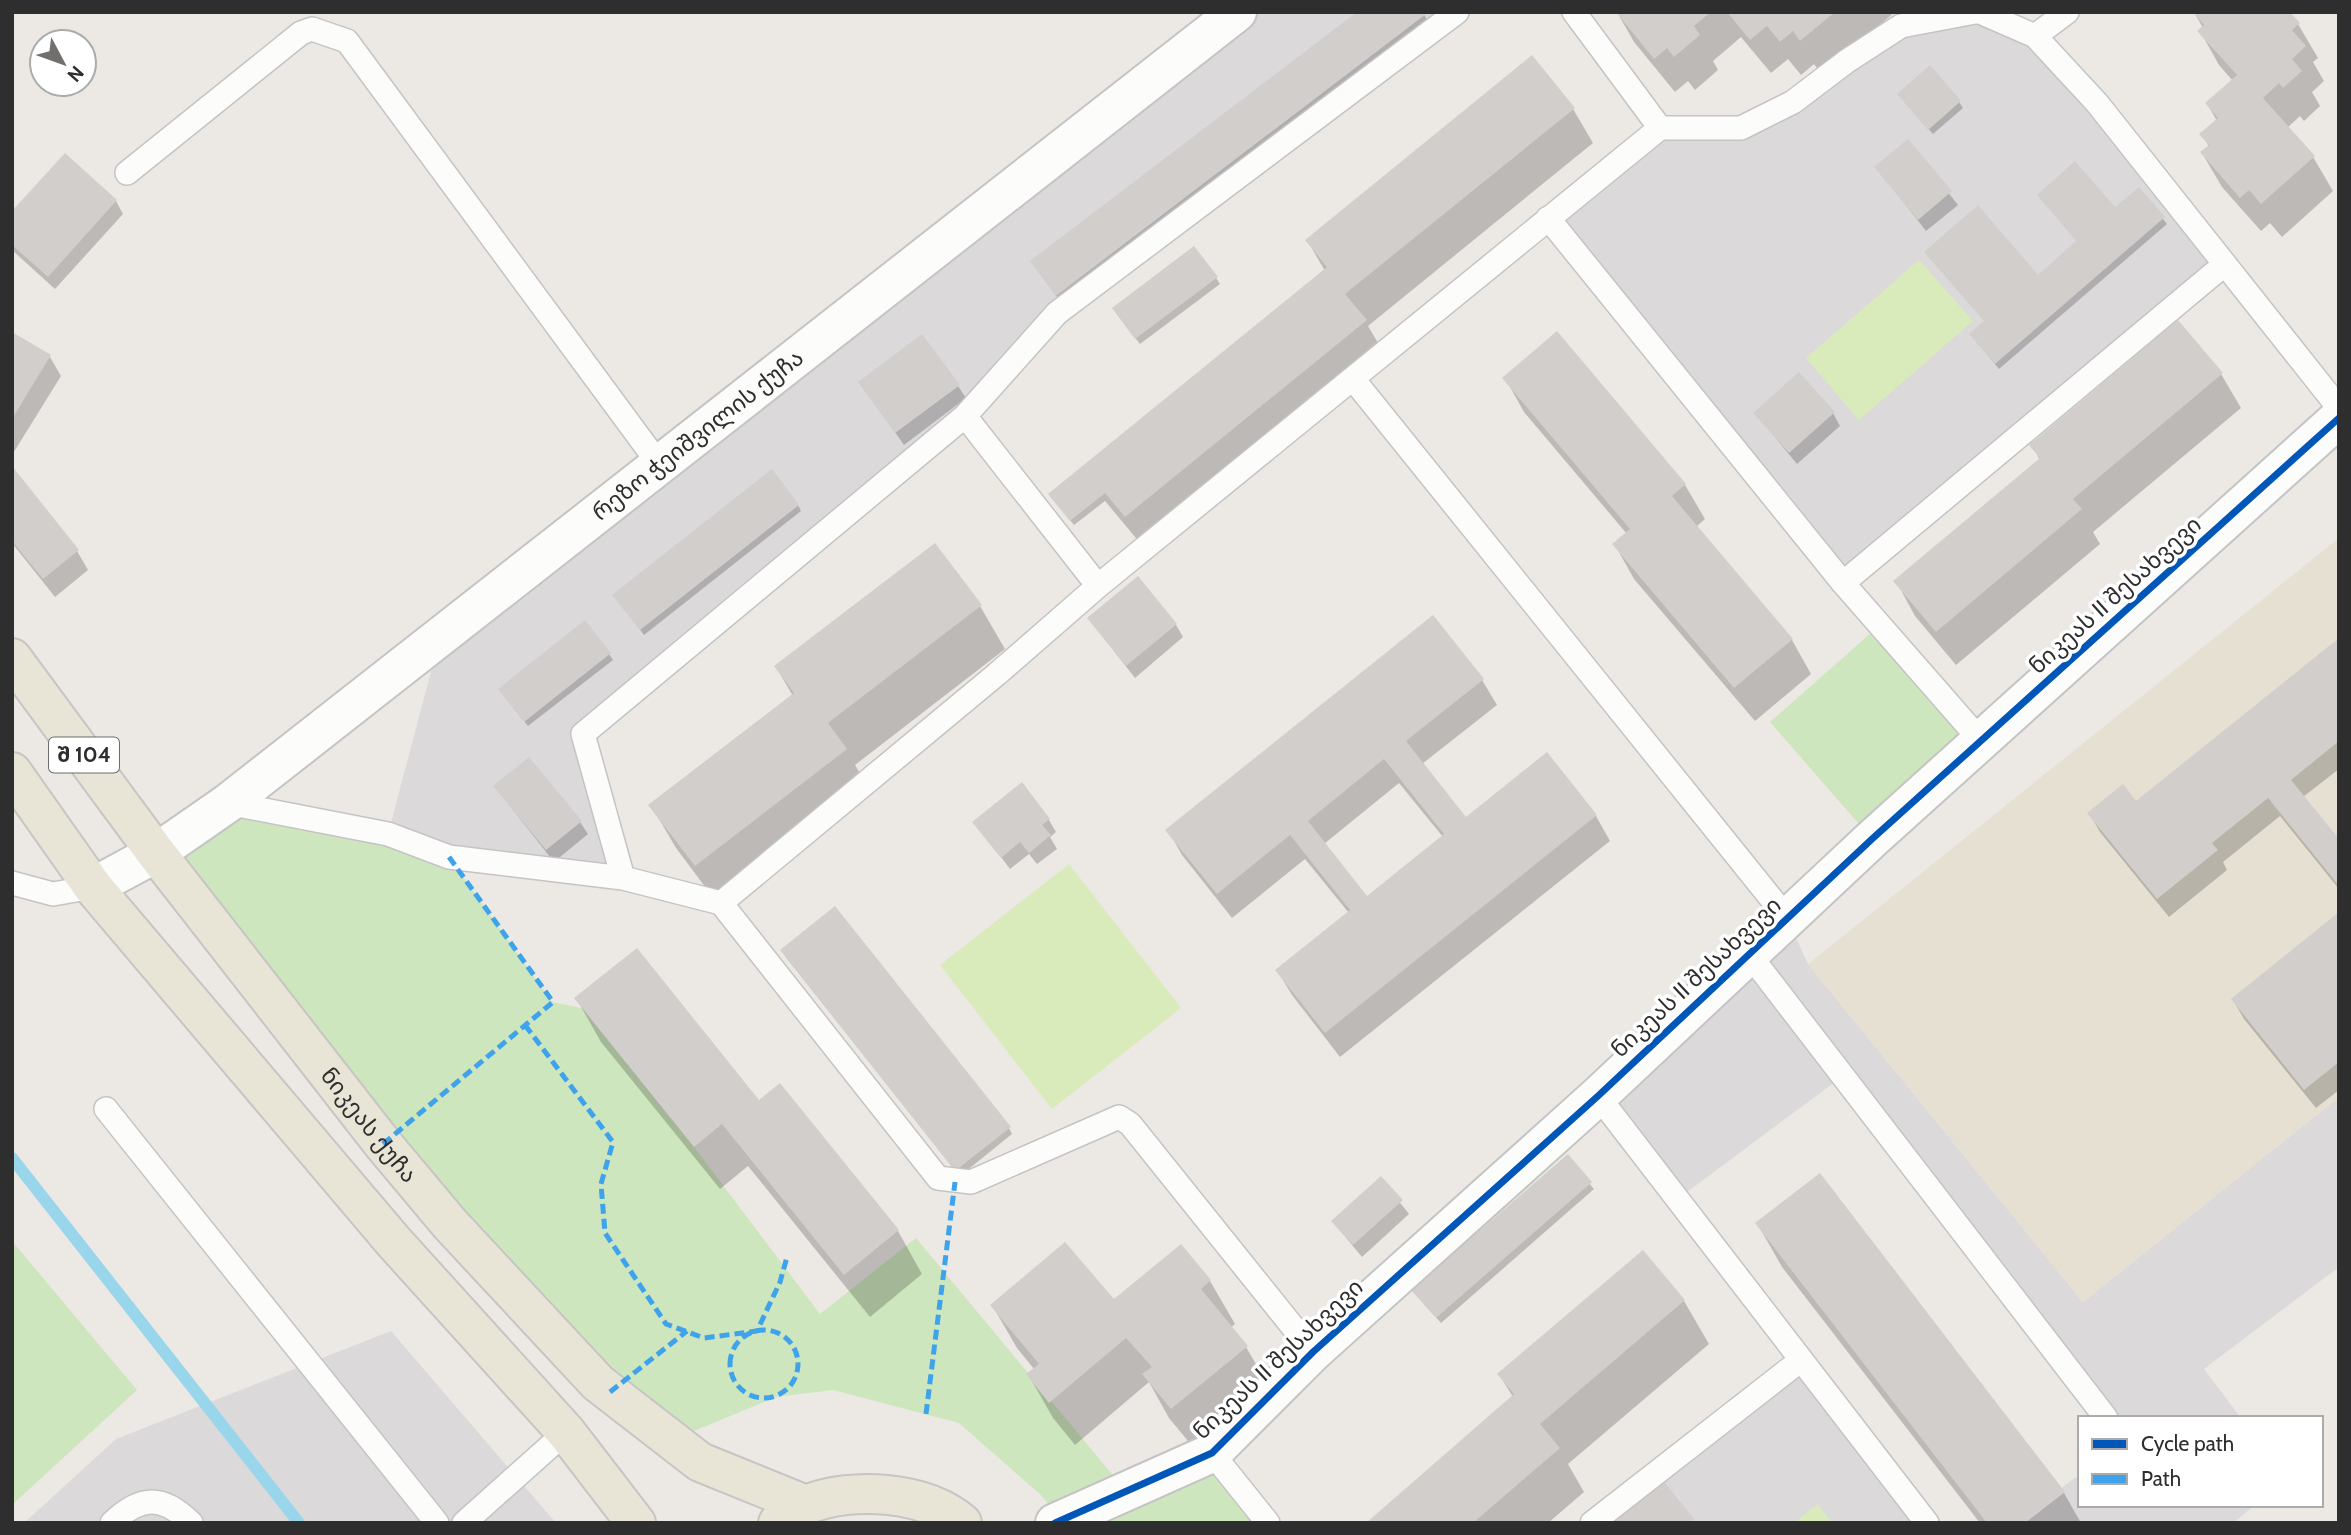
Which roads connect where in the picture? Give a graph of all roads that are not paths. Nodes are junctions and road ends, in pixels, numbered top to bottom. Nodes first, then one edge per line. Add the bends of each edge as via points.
1 (1237, 12) edge
2 (1457, 12) edge
3 (1574, 12) edge
4 (1977, 12) edge
5 (2067, 12) edge
6 (2035, 36) junction
7 (1660, 128) junction
8 (127, 173) dead end
9 (1548, 218) junction
10 (2225, 264) junction
11 (1353, 379) junction
12 (2339, 408) edge
13 (965, 416) junction
14 (2339, 418) edge
15 (659, 464) junction
16 (1843, 583) junction
17 (1098, 586) junction
18 (12, 657) edge
19 (1982, 741) junction
20 (12, 772) edge
21 (228, 803) junction
22 (156, 853) junction
23 (623, 878) junction
24 (12, 883) edge
25 (93, 887) junction
26 (721, 903) junction
27 (1787, 918) junction
28 (1749, 954) junction
29 (1598, 1096) junction
30 (106, 1110) dead end
31 (1313, 1352) junction
32 (1801, 1360) junction
33 (2104, 1416) edge
34 (566, 1433) junction
35 (1212, 1453) junction
36 (792, 1514) edge
37 (112, 1523) edge
38 (191, 1523) edge
39 (437, 1523) edge
40 (464, 1523) edge
41 (636, 1523) edge
42 (962, 1523) edge
43 (1055, 1523) edge
44 (1268, 1523) edge
45 (1592, 1523) edge
46 (1927, 1523) edge

1 - 15 street, რეზო ჭეიშვილის ქუჩა
2 - 13 lane via 1057,313
3 - 7 lane
4 - 6 lane
4 - 7 lane via 1901,26 1793,102 1741,128
5 - 6 lane
6 - 10 lane via 2097,103
7 - 9 lane
8 - 15 lane via 301,33 312,29 347,41
9 - 11 lane
9 - 16 lane
10 - 12 lane
10 - 16 lane
11 - 17 lane
11 - 27 lane
13 - 17 lane
13 - 23 lane via 583,734
14 - 19 street, ნიკეას II შესახვევი
15 - 21 street, რეზო ჭეიშვილის ქუჩა
16 - 19 lane
17 - 26 lane
18 - 22 main road, ნიკეას ქუჩა / შ 104
19 - 27 street, ნიკეას II შესახვევი
20 - 25 main road, შ 104
21 - 22 street, რეზო ჭეიშვილის ქუჩა
21 - 23 lane via 388,834 449,857
22 - 25 street, რეზო ჭეიშვილის ქუჩა
22 - 36 main road, ნიკეას ქუჩა via 383,1144 450,1224 598,1383 700,1462
23 - 26 lane
24 - 25 lane via 52,894
25 - 34 main road via 394,1242
26 - 31 lane via 938,1178 971,1182 1119,1117 1130,1124
27 - 28 street, ნიკეას II შესახვევი
28 - 29 street, ნიკეას II შესახვევი
28 - 33 lane
29 - 31 street, ნიკეას II შესახვევი
29 - 32 lane
30 - 39 lane
31 - 35 street, ნიკეას II შესახვევი
32 - 45 lane
32 - 46 lane
34 - 40 lane
34 - 41 main road
35 - 43 street, ნიკეას II შესახვევი
35 - 44 lane
36 - 42 main road, ნიკეას ქუჩა via 856,1493 908,1497
37 - 38 lane via 150,1500 174,1506

